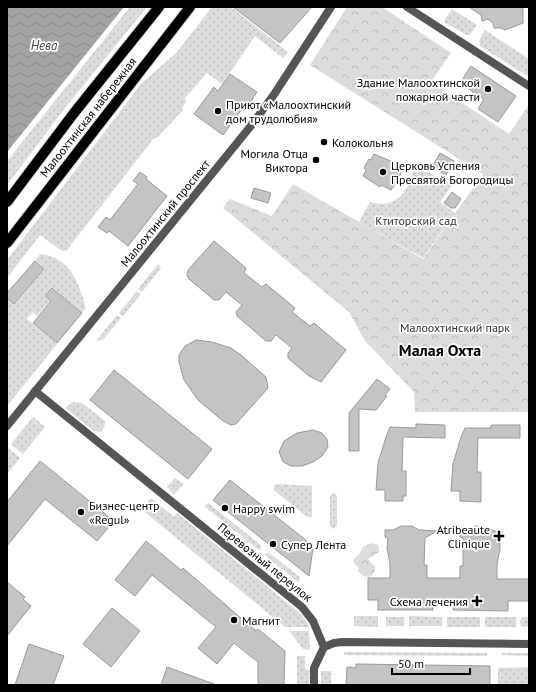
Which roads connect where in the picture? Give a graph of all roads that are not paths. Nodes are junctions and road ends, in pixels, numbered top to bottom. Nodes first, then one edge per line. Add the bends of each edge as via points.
1 (159, 7) edge
2 (190, 7) edge
3 (331, 7) edge
4 (407, 7) edge
5 (529, 86) edge
6 (7, 202) edge
7 (7, 243) edge
8 (35, 391) junction
9 (7, 426) edge
10 (529, 644) edge
11 (324, 647) junction
12 (314, 685) edge

1 - 6 main road, Малоохтинская набережная
2 - 7 main road, Малоохтинская набережная
3 - 8 street, Малоохтинский проспект via 250,127
4 - 5 street
8 - 9 street, Малоохтинский проспект
8 - 11 street, Перевозный переулок via 302,606 313,621
10 - 11 street via 334,642
11 - 12 street via 314,668

